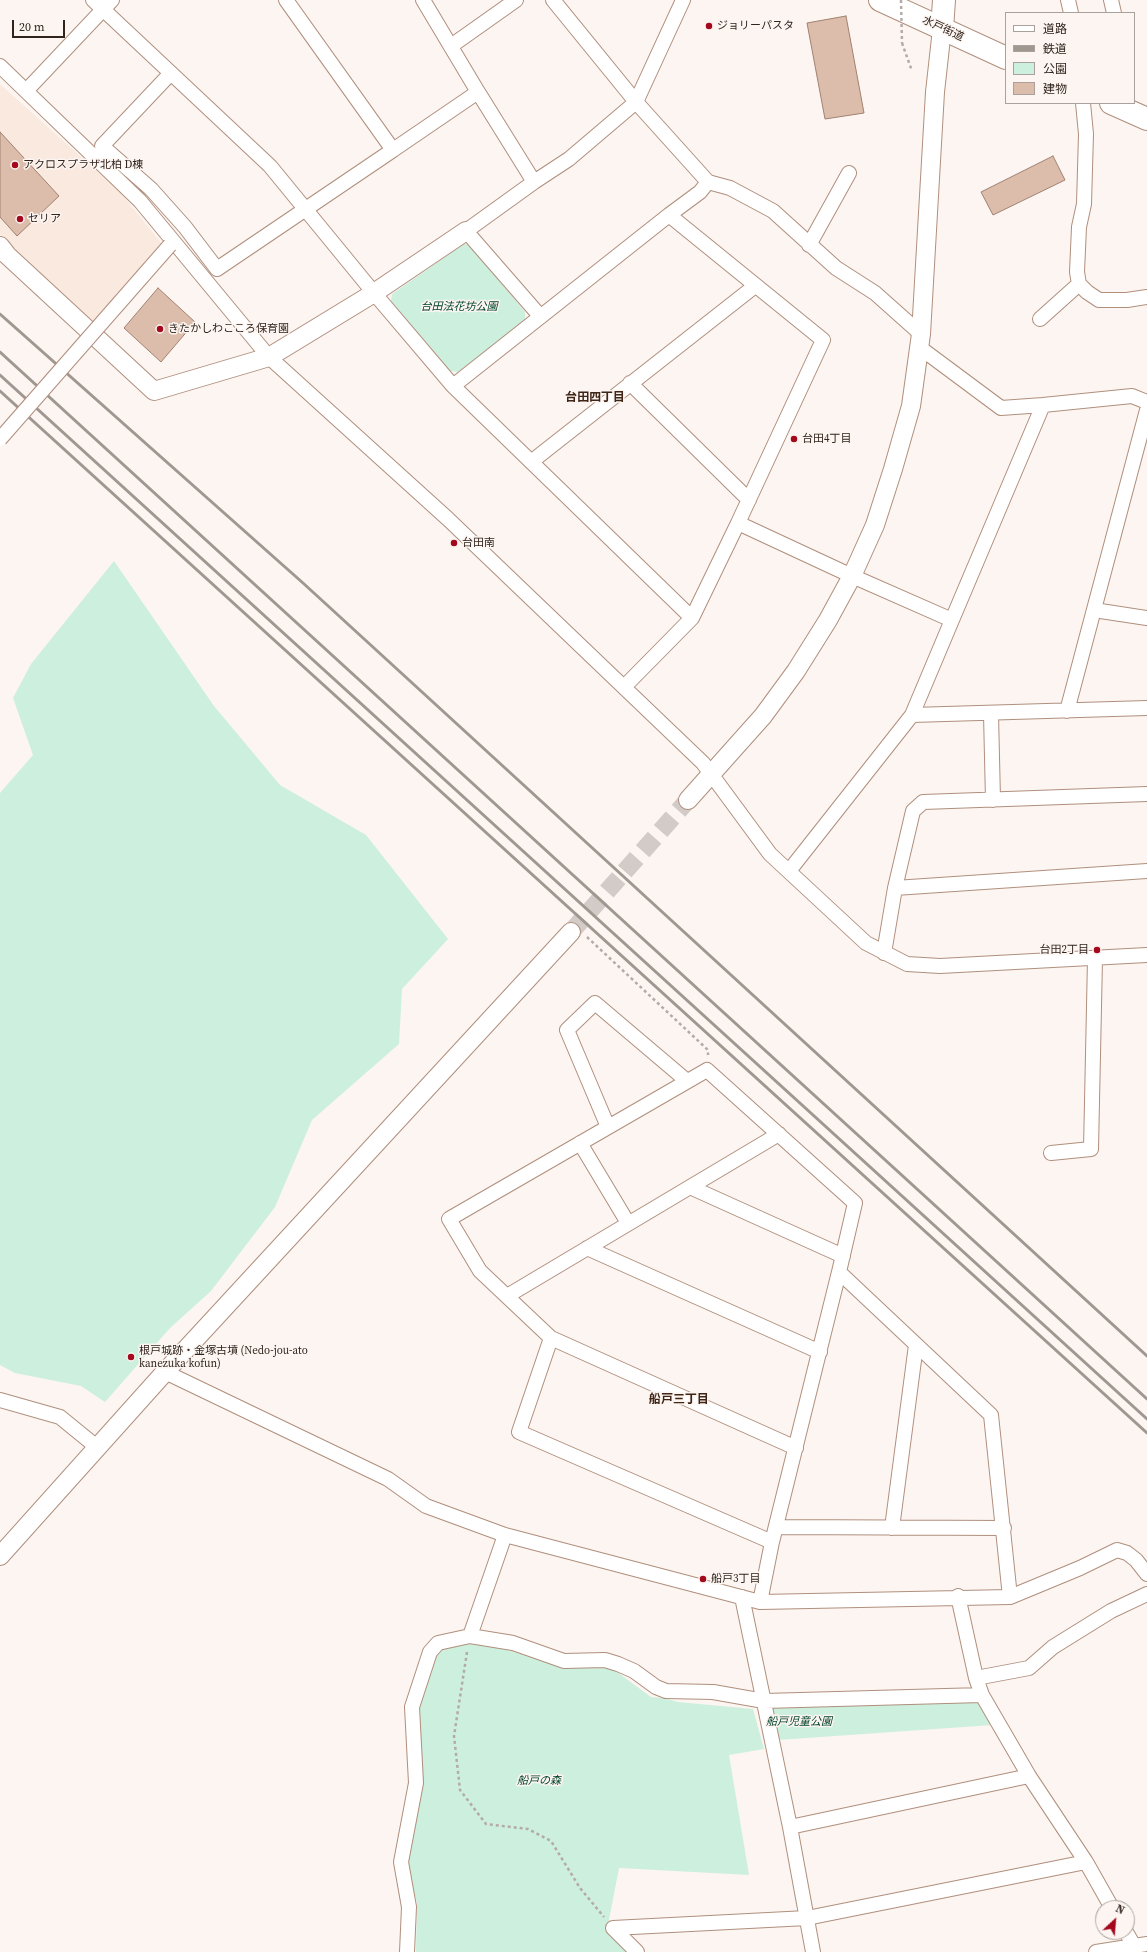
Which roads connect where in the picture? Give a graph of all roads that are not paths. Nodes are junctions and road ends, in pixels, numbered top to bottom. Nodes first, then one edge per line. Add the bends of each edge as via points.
1 (286, 0) edge
2 (423, 0) edge
3 (516, 0) edge
4 (553, 0) edge
5 (683, 0) edge
6 (880, 0) edge
7 (944, 0) edge
8 (1068, 0) edge
9 (1111, 0) edge
10 (103, 3) edge
11 (1071, 12) edge
12 (1114, 12) edge
13 (942, 29) junction
14 (451, 46) junction
15 (1005, 58) edge
16 (0, 66) edge
17 (172, 73) junction
18 (26, 91) junction
19 (478, 92) junction
20 (636, 102) junction
21 (1083, 104) edge
22 (1113, 104) edge
23 (1147, 119) edge
24 (393, 150) junction
25 (849, 173) dead end
26 (534, 182) junction
27 (708, 182) junction
28 (307, 210) junction
29 (669, 215) junction
30 (466, 231) junction
31 (172, 243) junction
32 (809, 245) junction
33 (0, 246) edge
34 (1079, 284) junction
35 (755, 286) junction
36 (374, 293) junction
37 (1147, 297) edge
38 (540, 316) junction
39 (1040, 319) dead end
40 (920, 341) junction
41 (269, 357) junction
42 (630, 383) junction
43 (453, 386) junction
44 (1147, 402) edge
45 (1043, 405) junction
46 (1147, 410) edge
47 (0, 439) edge
48 (530, 462) junction
49 (749, 500) junction
50 (738, 523) junction
51 (852, 576) junction
52 (1094, 610) junction
53 (692, 618) junction
54 (1147, 618) edge
55 (952, 620) junction
56 (624, 688) junction
57 (1147, 708) edge
58 (1067, 711) junction
59 (991, 714) junction
60 (912, 715) junction
61 (712, 773) junction
62 (1147, 794) edge
63 (688, 800) tunnel mouth
64 (993, 800) junction
65 (789, 871) junction
66 (1147, 871) edge
67 (895, 888) junction
68 (578, 934) tunnel mouth
69 (884, 953) junction
70 (1147, 955) edge
71 (1095, 959) junction
72 (687, 1081) junction
73 (608, 1127) junction
74 (779, 1134) junction
75 (580, 1143) junction
76 (1051, 1152) dead end
77 (690, 1187) junction
78 (628, 1224) junction
79 (587, 1248) junction
80 (843, 1256) junction
81 (839, 1272) junction
82 (507, 1296) junction
83 (552, 1338) junction
84 (916, 1345) junction
85 (820, 1352) junction
86 (165, 1372) junction
87 (0, 1400) edge
88 (98, 1448) junction
89 (796, 1448) junction
90 (776, 1527) junction
91 (892, 1528) junction
92 (1004, 1528) junction
93 (505, 1534) junction
94 (772, 1542) junction
95 (0, 1556) edge
96 (1147, 1574) edge
97 (1147, 1594) edge
98 (958, 1596) junction
99 (1010, 1596) junction
100 (742, 1597) junction
101 (760, 1602) junction
102 (470, 1636) junction
103 (976, 1678) junction
104 (982, 1695) junction
105 (764, 1701) junction
106 (1029, 1776) junction
107 (790, 1826) junction
108 (1086, 1862) junction
109 (1107, 1900) edge
110 (808, 1918) junction
111 (1140, 1945) edge
112 (407, 1952) edge
113 (638, 1952) edge
114 (813, 1952) edge
115 (1096, 1952) edge

1 - 24 street
2 - 14 street
3 - 14 street
4 - 20 street
5 - 20 street
6 - 13 main road, 水戸街道
7 - 13 main road
8 - 11 street
9 - 12 street
10 - 17 street
10 - 18 street
13 - 15 main road, 水戸街道
13 - 40 street via 935,92
14 - 19 street
16 - 18 street
17 - 28 street via 270,166
17 - 28 street via 102,146 151,189 217,269
18 - 31 street via 140,201
19 - 24 street
19 - 26 street
20 - 26 street via 569,159
20 - 27 street
21 - 34 street via 1086,134 1084,204 1079,227
22 - 23 main road
24 - 28 street
25 - 32 street
26 - 30 street
27 - 29 street via 700,192
27 - 32 street via 730,188 773,211
28 - 36 street
29 - 35 street
29 - 38 street
30 - 36 street
30 - 38 street
31 - 41 street
31 - 47 street, bridge
32 - 40 street via 836,268 875,293
33 - 41 street via 154,391
34 - 37 street via 1099,300
34 - 39 street
35 - 42 street
35 - 49 street via 823,340
36 - 41 street
36 - 43 street
38 - 43 street
40 - 45 street via 1001,408
40 - 51 street via 911,406 893,469 874,525
41 - 56 street via 442,514
42 - 48 street
42 - 49 street
43 - 48 street
44 - 45 street via 1132,396
45 - 55 street
46 - 52 street
48 - 53 street
49 - 50 street
50 - 51 street
50 - 53 street
51 - 55 street
51 - 61 street via 796,671 763,716
52 - 54 street
52 - 58 street
53 - 56 street
55 - 60 street
56 - 61 street
57 - 58 street
58 - 59 street
59 - 60 street
59 - 64 street
60 - 65 street
61 - 63 street
61 - 65 street via 770,854
62 - 64 street
64 - 67 street via 923,802 913,811
65 - 69 street via 866,943
66 - 67 street
67 - 69 street
68 - 86 street
69 - 71 street via 907,964 940,966
70 - 71 street
71 - 76 street via 1091,1149
72 - 73 street
72 - 73 street via 595,1003 567,1030
72 - 74 street via 707,1070
73 - 75 street
74 - 77 street
74 - 80 street via 855,1203
75 - 78 street
75 - 82 street via 448,1219 480,1271
77 - 78 street
77 - 80 street
78 - 79 street
79 - 82 street
79 - 85 street
80 - 81 street
81 - 84 street
81 - 85 street
82 - 83 street
83 - 89 street
83 - 94 street via 519,1432
84 - 91 street
84 - 92 street via 991,1415
85 - 89 street
86 - 88 street
86 - 93 street via 388,1479 426,1506
87 - 88 street via 60,1417
88 - 95 street
89 - 90 street
90 - 91 street
90 - 94 street
91 - 92 street
92 - 99 street
93 - 100 street
93 - 102 street
94 - 101 street
96 - 99 street via 1136,1560 1127,1553 1117,1550
97 - 103 street via 1111,1611 1053,1646 1029,1668
98 - 99 street
98 - 101 street
98 - 103 street
100 - 101 street
100 - 105 street
102 - 105 street via 513,1643 564,1661 605,1660 634,1671 666,1691 713,1692
102 - 112 street via 438,1643 430,1652 412,1707 416,1783 401,1862 408,1907
103 - 104 street
104 - 105 street
104 - 106 street
105 - 107 street
106 - 107 street
106 - 108 street
107 - 110 street
108 - 109 street
108 - 110 street
110 - 113 street via 614,1928
110 - 114 street
111 - 115 street

